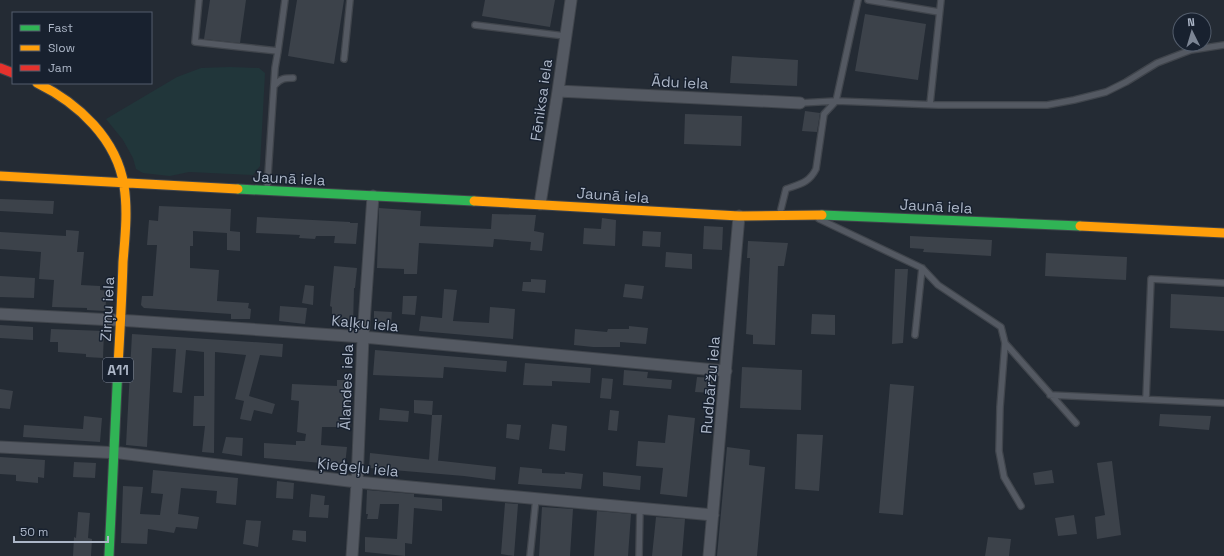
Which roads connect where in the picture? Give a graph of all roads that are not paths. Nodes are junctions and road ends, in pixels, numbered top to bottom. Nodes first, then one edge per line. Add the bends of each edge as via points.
1 (199, 0) edge
2 (285, 0) edge
3 (350, 0) edge
4 (571, 0) edge
5 (858, 0) edge
6 (868, 0) edge
7 (941, 0) edge
8 (940, 12) junction
9 (475, 26) dead end
10 (565, 36) junction
11 (1224, 46) edge
12 (278, 51) junction
13 (344, 59) dead end
14 (0, 68) edge
15 (12, 73) edge
16 (293, 78) dead end
17 (40, 84) edge
18 (275, 85) junction
19 (558, 91) junction
20 (836, 101) junction
21 (800, 103) joint
22 (930, 104) junction
23 (0, 176) edge
24 (124, 184) junction
25 (267, 191) junction
26 (373, 196) junction
27 (540, 204) junction
28 (808, 214) junction
29 (780, 215) junction
30 (739, 216) junction
31 (1224, 233) edge
32 (922, 268) junction
33 (1224, 283) edge
34 (0, 314) edge
35 (121, 321) junction
36 (915, 335) dead end
37 (363, 337) junction
38 (1005, 343) junction
39 (726, 371) junction
40 (1050, 395) junction
41 (1146, 399) junction
42 (1224, 403) edge
43 (1076, 423) dead end
44 (0, 447) edge
45 (113, 453) junction
46 (357, 482) junction
47 (536, 498) junction
48 (1021, 506) dead end
49 (640, 508) junction
50 (713, 515) junction
51 (109, 556) edge
52 (352, 556) edge
53 (530, 556) edge
54 (639, 556) edge
55 (709, 556) edge

1 - 12 lane via 195,42
2 - 12 lane
3 - 13 lane
4 - 10 street, Fēniksa iela
5 - 20 lane
6 - 8 lane
7 - 8 lane
8 - 22 lane
9 - 10 lane
10 - 19 street, Fēniksa iela
11 - 22 lane via 1190,50 1157,63 1106,92 1074,100 1047,105
12 - 18 lane
14 - 15 main road
16 - 18 lane via 279,80
17 - 24 main road, A11 via 70,101 90,120 115,157
18 - 25 lane
19 - 21 street, Ādu iela
19 - 27 street, Fēniksa iela
20 - 21 lane
20 - 22 lane
20 - 29 lane via 824,114 816,169 812,177 786,189
23 - 24 main road, Jaunā iela
24 - 25 main road, Jaunā iela
24 - 35 main road, Zirņu iela / A11 via 126,210
25 - 26 main road, Jaunā iela
26 - 27 main road, Jaunā iela
26 - 37 street, Ālandes iela
27 - 30 main road, Jaunā iela
28 - 29 main road, Jaunā iela
28 - 31 main road, Jaunā iela
28 - 32 lane
29 - 30 main road, Jaunā iela
30 - 39 street, Rudbāržu iela
32 - 36 lane
32 - 38 lane via 938,286 1001,328
33 - 41 lane via 1151,279
34 - 35 street, Kaļķu iela
35 - 37 street, Kaļķu iela
35 - 45 main road, Zirņu iela / A11
37 - 39 street, Kaļķu iela
37 - 46 street, Ālandes iela
38 - 40 lane
38 - 48 lane via 999,451 1004,477
39 - 50 street, Rudbāržu iela
40 - 41 lane
40 - 43 lane
41 - 42 lane
44 - 45 street, Ķieģeļu iela
45 - 46 street, Ķieģeļu iela
45 - 51 main road, Zirņu iela / A11
46 - 47 street, Ķieģeļu iela
46 - 52 street, Ālandes iela
47 - 49 street, Ķieģeļu iela
47 - 53 lane
49 - 50 street, Ķieģeļu iela
49 - 54 lane
50 - 55 street, Rudbāržu iela

